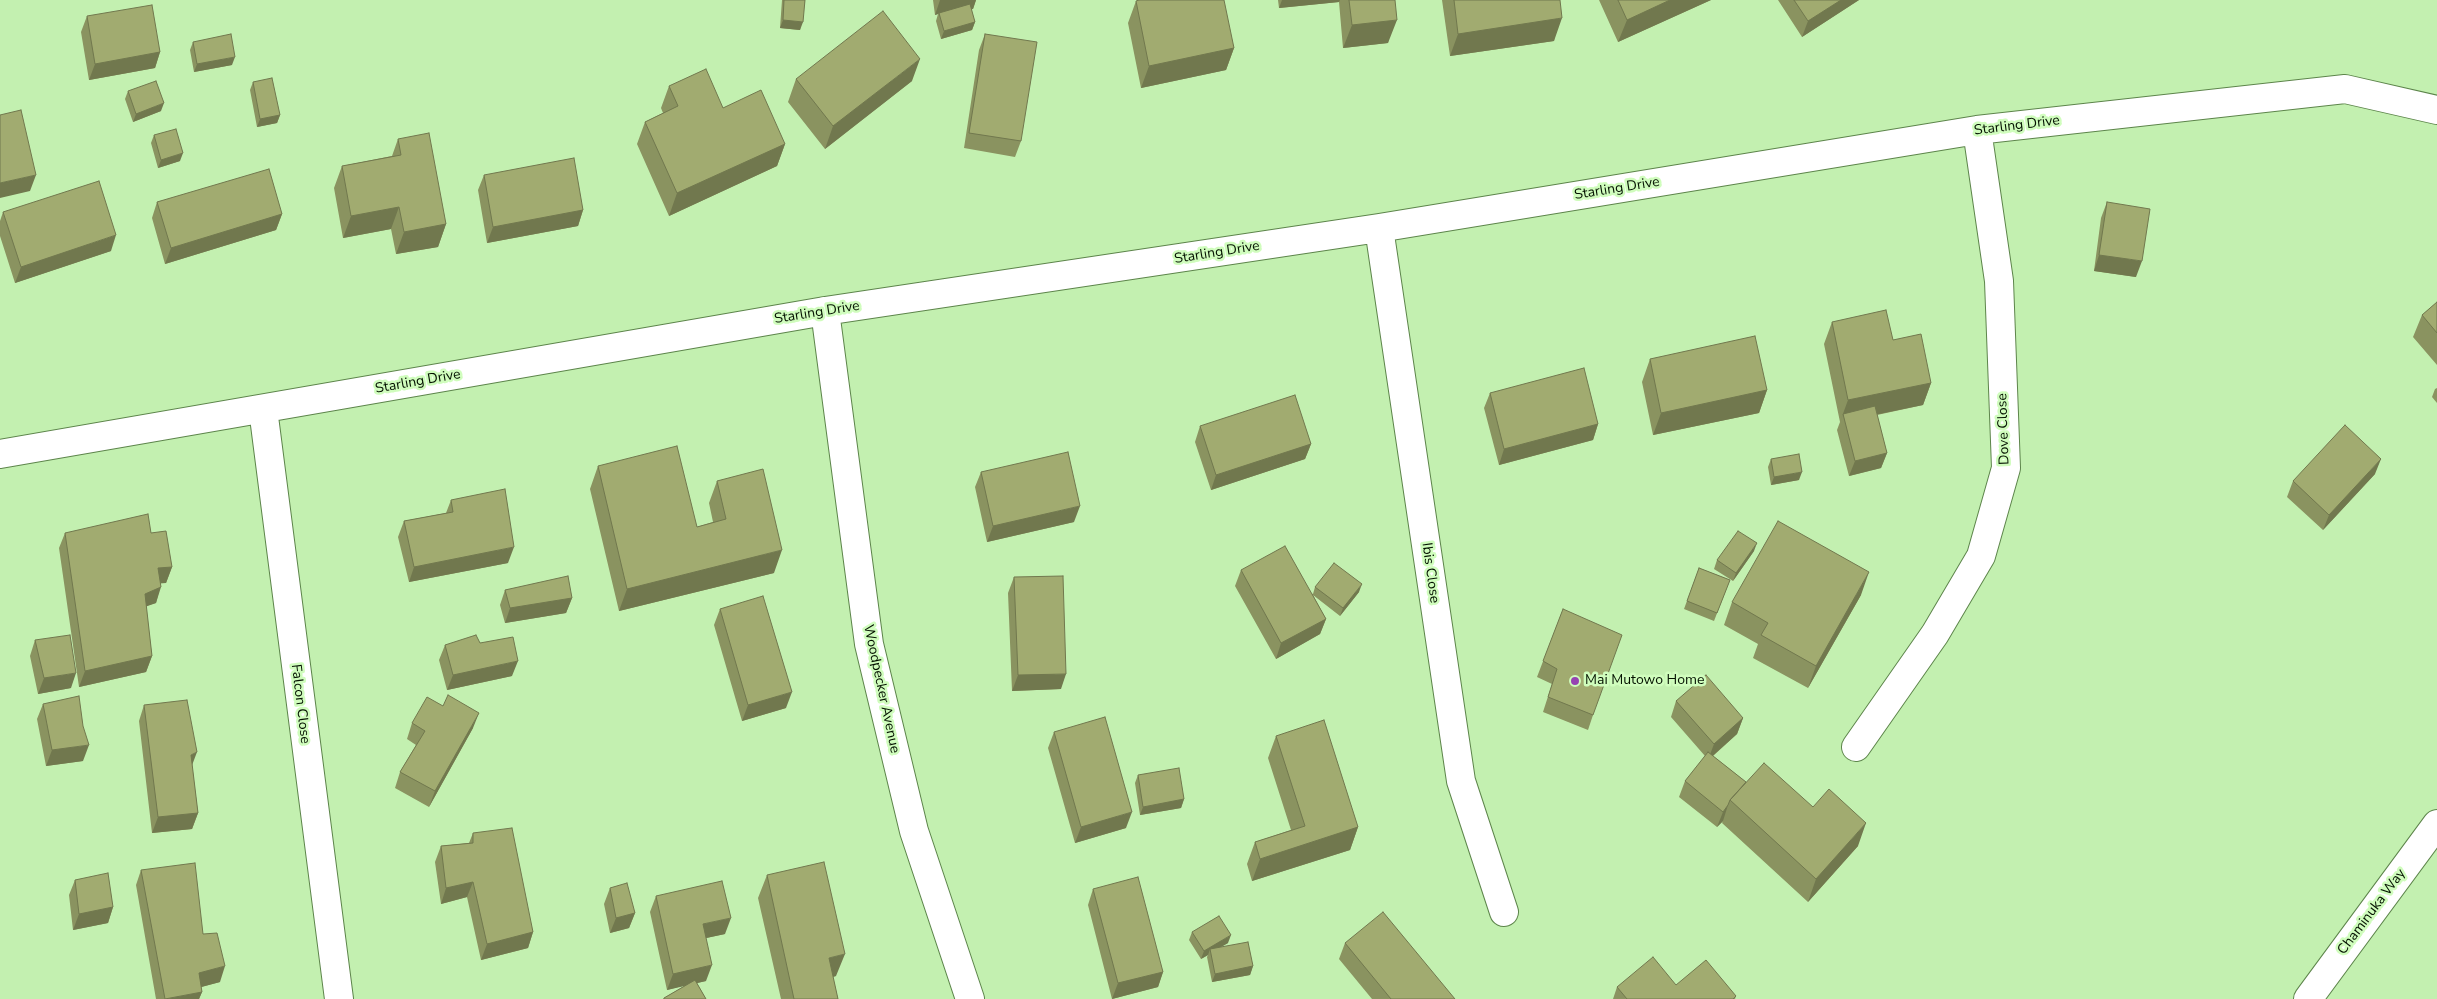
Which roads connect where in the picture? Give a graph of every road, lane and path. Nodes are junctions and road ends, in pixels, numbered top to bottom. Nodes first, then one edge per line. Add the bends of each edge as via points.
1 (2437, 110) edge
2 (1977, 130) junction
3 (1379, 228) junction
4 (825, 311) junction
5 (263, 409) junction
6 (0, 454) edge
7 (1856, 748) dead end
8 (2437, 824) edge
9 (1504, 912) dead end
10 (339, 999) edge
11 (970, 999) edge
12 (2308, 999) edge

1 - 2 street, Starling Drive via 2345,89
2 - 3 street, Starling Drive
2 - 7 street, Dove Close via 1999,281 2006,468 1981,556 1935,634
3 - 4 street, Starling Drive
3 - 9 street, Ibis Close via 1461,781
4 - 5 street, Starling Drive
4 - 11 street, Woodpecker Avenue via 869,644 914,832
5 - 6 street, Starling Drive
5 - 10 street, Falcon Close
8 - 12 street, Chaminuka Way

